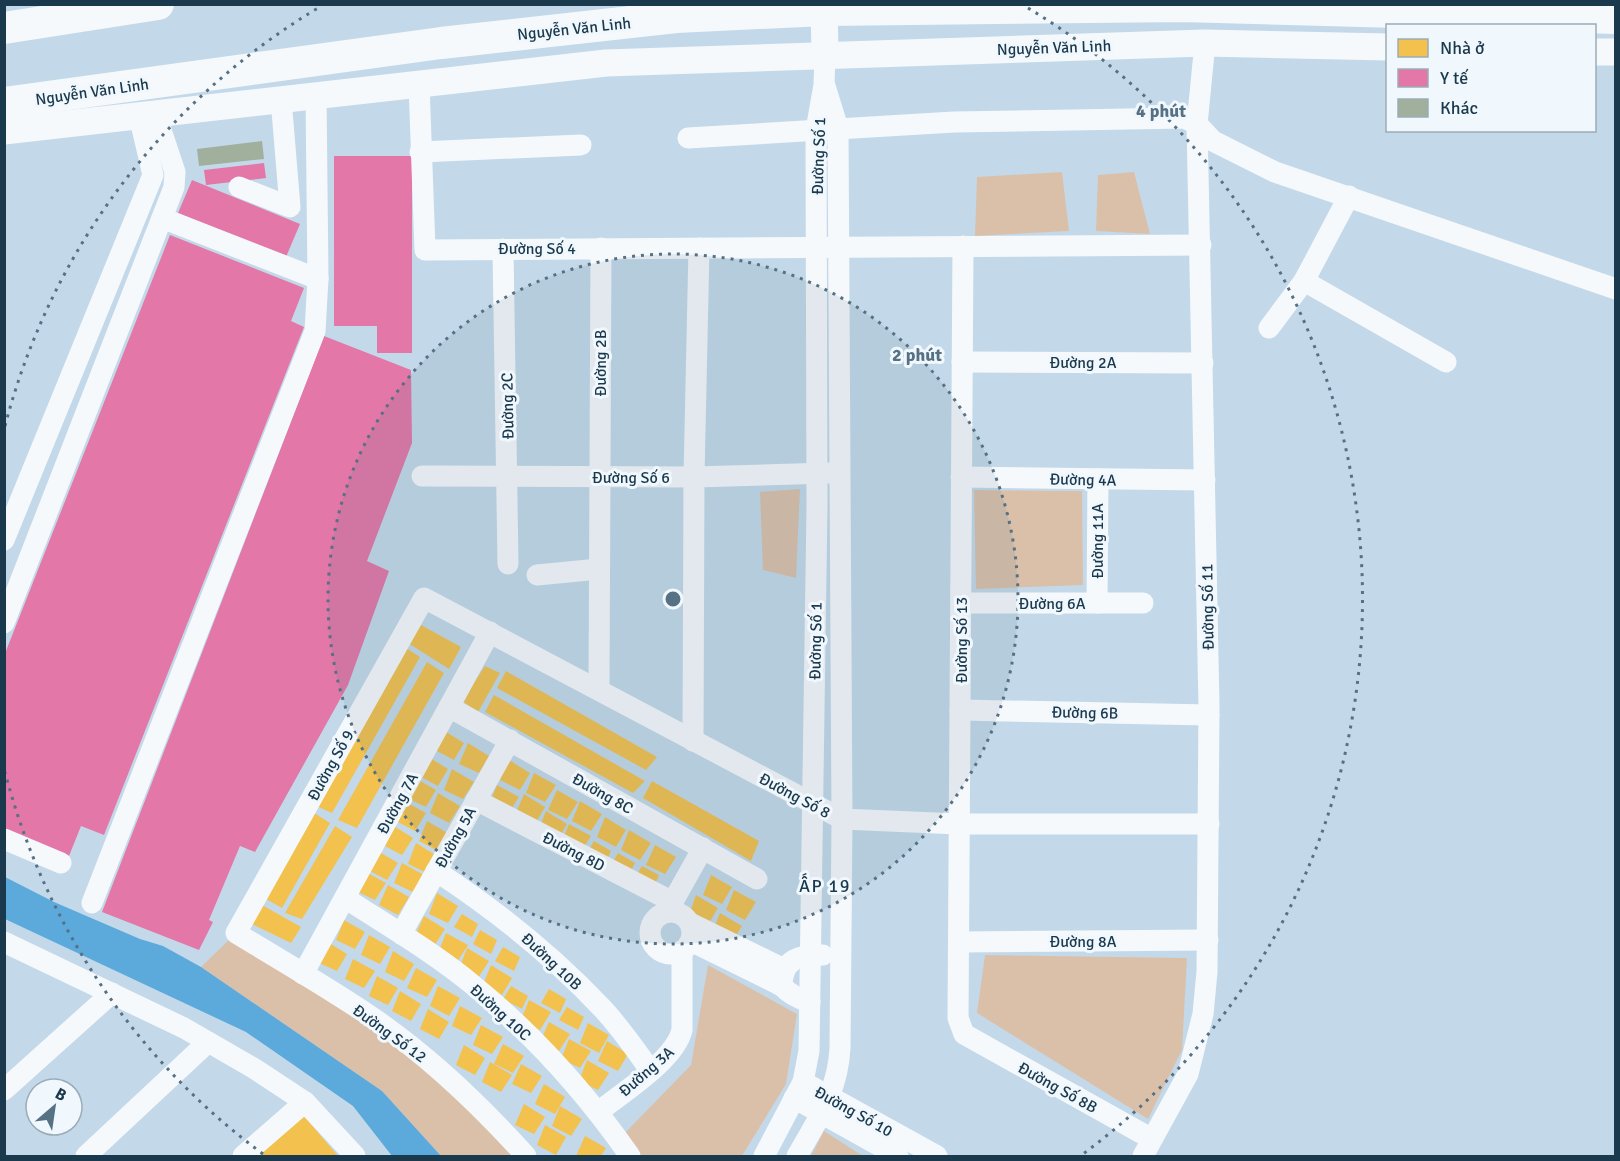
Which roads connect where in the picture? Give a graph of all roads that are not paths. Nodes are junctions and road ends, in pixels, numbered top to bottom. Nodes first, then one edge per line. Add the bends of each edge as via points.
1 (158, 4) edge
2 (824, 7) edge
3 (1616, 18) edge
4 (4, 28) edge
5 (1205, 43) junction
6 (1386, 47) edge
7 (1596, 52) edge
8 (1616, 52) edge
9 (825, 54) junction
10 (419, 84) junction
11 (824, 85) junction
12 (316, 96) junction
13 (281, 99) junction
14 (4, 103) edge
15 (147, 114) junction
16 (1197, 124) junction
17 (838, 128) junction
18 (816, 130) junction
19 (4, 131) edge
20 (688, 138) dead end
21 (581, 145) dead end
22 (420, 152) junction
23 (239, 187) dead end
24 (1349, 196) junction
25 (162, 218) junction
26 (1202, 245) junction
27 (963, 246) junction
28 (816, 247) junction
29 (839, 247) junction
30 (601, 248) junction
31 (699, 248) junction
32 (503, 249) junction
33 (318, 279) junction
34 (1304, 281) junction
35 (1616, 289) edge
36 (1269, 328) dead end
37 (962, 362) junction
38 (1446, 362) dead end
39 (1203, 363) junction
40 (817, 473) junction
41 (840, 473) junction
42 (422, 476) dead end
43 (508, 476) junction
44 (599, 477) junction
45 (694, 477) junction
46 (962, 477) junction
47 (1098, 479) junction
48 (1205, 480) junction
49 (4, 540) edge
50 (508, 564) dead end
51 (599, 569) junction
52 (537, 575) dead end
53 (424, 598) joint
54 (961, 603) junction
55 (1097, 603) junction
56 (1143, 603) dead end
57 (4, 623) edge
58 (490, 632) junction
59 (599, 688) junction
60 (449, 707) junction
61 (960, 710) junction
62 (1209, 715) junction
63 (510, 741) junction
64 (693, 741) junction
65 (476, 800) junction
66 (813, 806) junction
67 (842, 819) junction
68 (959, 824) junction
69 (1209, 824) junction
70 (4, 839) edge
71 (703, 848) junction
72 (61, 863) dead end
73 (436, 871) junction
74 (757, 879) dead end
75 (345, 898) junction
76 (92, 903) dead end
77 (670, 907) junction
78 (236, 933) joint
79 (401, 934) junction
80 (688, 938) junction
81 (1208, 940) junction
82 (959, 942) junction
83 (5, 944) edge
84 (812, 954) junction
85 (842, 955) junction
86 (303, 974) junction
87 (783, 977) junction
88 (112, 993) junction
89 (810, 1002) junction
90 (964, 1034) joint
91 (208, 1042) junction
92 (650, 1070) junction
93 (4, 1090) edge
94 (799, 1090) junction
95 (305, 1102) junction
96 (825, 1106) junction
97 (598, 1112) junction
98 (1148, 1148) edge
99 (931, 1155) edge
100 (86, 1156) edge
101 (243, 1156) edge
102 (355, 1156) edge
103 (526, 1156) edge
104 (630, 1156) edge
105 (764, 1156) edge
106 (797, 1156) edge
107 (898, 1156) edge

1 - 4 highway
2 - 3 highway, Nguyễn Văn Linh via 1214,6
2 - 9 main road
2 - 14 highway, Nguyễn Văn Linh via 676,17 441,43
5 - 6 main road, Nguyễn Văn Linh
5 - 9 main road, Nguyễn Văn Linh
5 - 16 street, Đường Số 11
7 - 8 main road
9 - 10 main road, Nguyễn Văn Linh via 606,63
9 - 11 street
10 - 12 main road, Nguyễn Văn Linh
10 - 22 street, Đường Số 4
11 - 17 street, Đường Số 1
11 - 18 street, Đường Số 1
12 - 13 main road, Nguyễn Văn Linh
12 - 33 street
13 - 15 main road, Nguyễn Văn Linh
13 - 23 street via 290,207
15 - 19 main road, Nguyễn Văn Linh
15 - 25 street via 175,172 174,187
15 - 49 street via 153,175
16 - 17 street via 1184,118
16 - 24 street via 1213,141 1275,172
16 - 26 street, Đường Số 11
17 - 18 street
17 - 29 street, Đường Số 1
18 - 20 street
18 - 28 street, Đường Số 1
21 - 22 street
22 - 32 street, Đường Số 4 via 425,250
24 - 34 street
24 - 35 street
25 - 33 street
25 - 57 street
26 - 27 street, Đường Số 4
26 - 39 street, Đường Số 11
27 - 29 street, Đường Số 4
27 - 37 street, Đường Số 13
28 - 29 street, Đường Số 4
28 - 31 street, Đường Số 4
28 - 40 street, Đường Số 1
29 - 41 street, Đường Số 1
30 - 31 street, Đường Số 4
30 - 32 street, Đường Số 4
30 - 44 street, Đường 2B
31 - 45 street
32 - 43 street, Đường 2C
33 - 76 street via 317,323 312,340
34 - 36 street
34 - 38 street
37 - 39 street, Đường 2A
37 - 46 street, Đường Số 13
39 - 48 street, Đường Số 11
40 - 41 street, Đường Số 6
40 - 45 street, Đường Số 6
40 - 66 street, Đường Số 1
41 - 67 street, Đường Số 1
42 - 43 street, Đường Số 6
43 - 44 street, Đường Số 6
43 - 50 street, Đường 2C
44 - 45 street, Đường Số 6
44 - 51 street, Đường 2B
45 - 64 street
46 - 47 street, Đường 4A
46 - 54 street, Đường Số 13
47 - 48 street, Đường 4A
47 - 55 street, Đường 11A
48 - 62 street, Đường Số 11
51 - 52 street
51 - 59 street, Đường 2B
53 - 58 street, Đường Số 8
53 - 78 street, Đường Số 9
54 - 55 street, Đường 6A
54 - 61 street, Đường Số 13
55 - 56 street, Đường 6A
58 - 59 street, Đường Số 8
58 - 60 street, Đường 7A
59 - 64 street, Đường Số 8
60 - 63 street, Đường 8C
60 - 75 street, Đường 7A
61 - 62 street, Đường 6B
61 - 68 street, Đường Số 13
62 - 69 street, Đường Số 11
63 - 65 street, Đường 5A
63 - 71 street, Đường 8C
64 - 66 street, Đường Số 8
65 - 73 street, Đường 5A
65 - 77 street, Đường 8D
66 - 67 street, Đường Số 8
66 - 84 street, Đường Số 1
67 - 68 street, Đường Số 8
67 - 85 street, Đường Số 1
68 - 69 street, Đường Số 8
68 - 82 street, Đường Số 13
69 - 81 street, Đường Số 11
70 - 72 street
71 - 74 street, Đường 8C
71 - 77 street
73 - 79 street, Đường 5A
73 - 92 street, Đường 10B via 488,905 547,954 604,1010
75 - 79 street, Đường 10C
75 - 86 street, Đường 7A
77 - 80 street via 681,914
77 - 80 street via 655,920 652,941 668,953
78 - 86 street, Đường Số 12
79 - 97 street, Đường 10C via 473,985 537,1044
80 - 87 street
80 - 92 street, Đường 3A via 679,1041
81 - 82 street, Đường 8A
81 - 98 street, Đường Số 11 via 1203,1014 1188,1074
82 - 90 street, Đường Số 13 via 958,1018
83 - 88 street
84 - 85 street
84 - 87 street via 795,958
84 - 89 street, Đường Số 1
85 - 96 street, Đường Số 1 via 839,1074
86 - 103 street, Đường Số 12 via 411,1047 482,1107
87 - 89 street via 793,996
88 - 91 street
88 - 93 street
89 - 94 street, Đường Số 1 via 809,1051
90 - 98 street, Đường Số 8B
91 - 95 street
91 - 100 street
92 - 97 street, Đường 3A
94 - 96 street, Đường Số 10
94 - 105 street, Đường Số 1
95 - 101 street
95 - 102 street
96 - 99 street, Đường Số 10
96 - 106 street, Đường Số 1
96 - 107 street, Đường Số 10
97 - 104 street, Đường 10C

